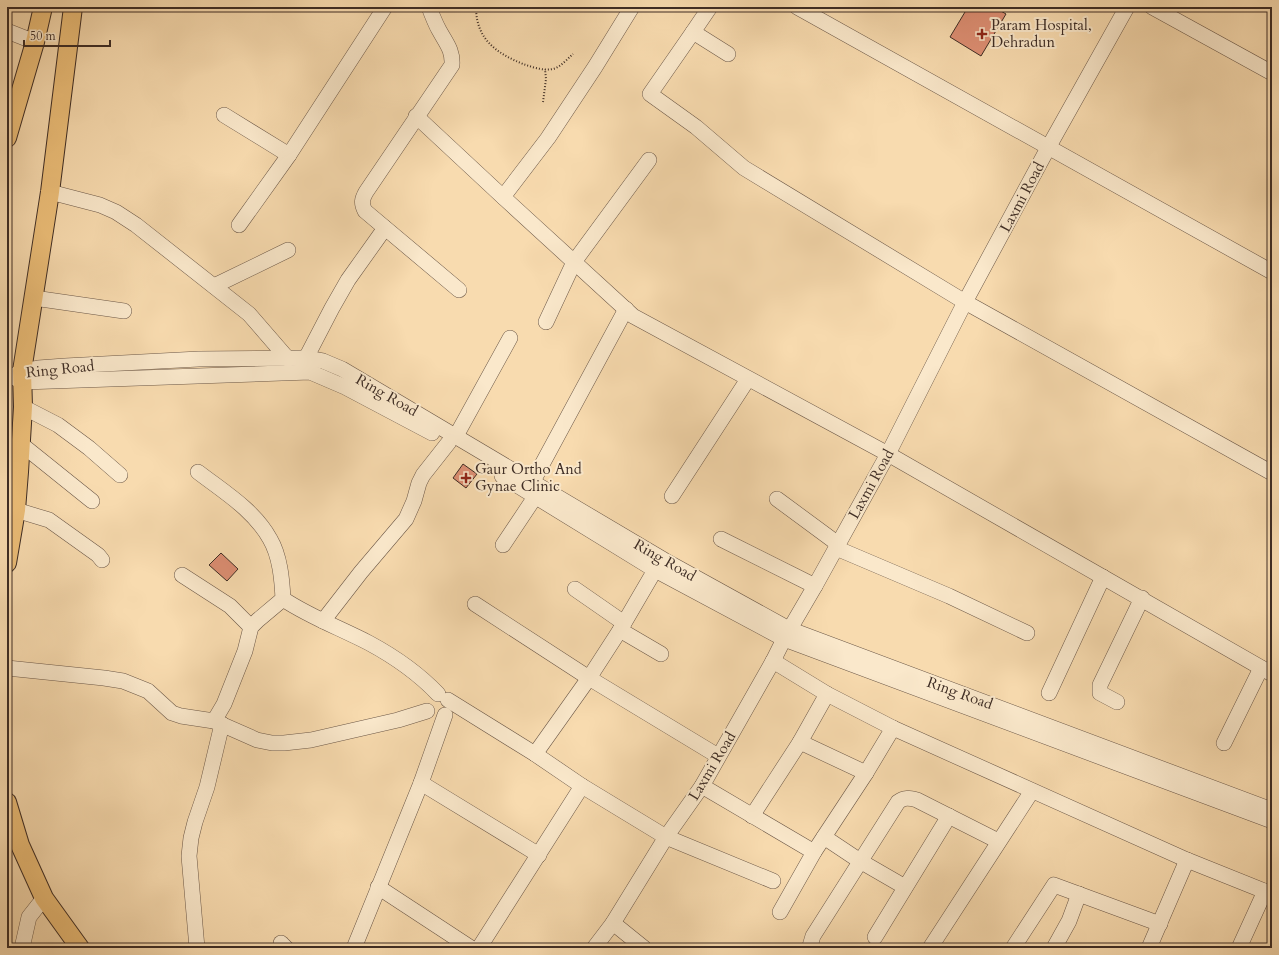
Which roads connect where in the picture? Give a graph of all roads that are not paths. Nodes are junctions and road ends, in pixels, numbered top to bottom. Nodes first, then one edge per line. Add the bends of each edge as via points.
1 (43, 7) edge
2 (73, 7) edge
3 (385, 7) edge
4 (428, 7) edge
5 (632, 7) edge
6 (710, 7) edge
7 (797, 7) edge
8 (1126, 7) edge
9 (1152, 7) edge
10 (7, 31) edge
11 (693, 32) junction
12 (35, 42) junction
13 (728, 54) dead end
14 (1272, 73) edge
15 (224, 115) dead end
16 (416, 116) junction
17 (7, 138) edge
18 (1048, 148) junction
19 (289, 154) junction
20 (649, 160) dead end
21 (50, 192) junction
22 (503, 197) junction
23 (239, 225) dead end
24 (385, 228) junction
25 (288, 250) dead end
26 (574, 262) junction
27 (1272, 272) edge
28 (214, 286) junction
29 (458, 290) dead end
30 (34, 298) junction
31 (965, 302) junction
32 (626, 309) junction
33 (124, 311) dead end
34 (546, 322) dead end
35 (510, 338) dead end
36 (288, 358) junction
37 (306, 358) junction
38 (16, 377) edge
39 (748, 379) junction
40 (23, 407) junction
41 (453, 439) junction
42 (21, 444) junction
43 (888, 454) junction
44 (198, 472) dead end
45 (1272, 473) edge
46 (120, 475) dead end
47 (534, 490) junction
48 (672, 496) dead end
49 (777, 499) dead end
50 (92, 501) dead end
51 (16, 510) junction
52 (721, 539) dead end
53 (503, 545) dead end
54 (837, 546) junction
55 (102, 560) dead end
56 (7, 563) edge
57 (655, 570) junction
58 (182, 575) dead end
59 (1103, 577) junction
60 (815, 586) junction
61 (575, 589) dead end
62 (1142, 598) junction
63 (284, 599) junction
64 (475, 604) dead end
65 (323, 621) junction
66 (622, 626) junction
67 (252, 627) junction
68 (1027, 633) dead end
69 (787, 634) junction
70 (661, 654) dead end
71 (773, 661) junction
72 (7, 668) edge
73 (1267, 671) edge
74 (589, 678) junction
75 (1049, 693) dead end
76 (827, 694) junction
77 (1117, 702) dead end
78 (444, 703) junction
79 (427, 711) junction
80 (218, 723) junction
81 (893, 728) junction
82 (800, 742) junction
83 (1224, 743) dead end
84 (535, 754) junction
85 (718, 756) junction
86 (866, 773) junction
87 (421, 783) junction
88 (582, 786) junction
89 (702, 786) junction
90 (1032, 791) junction
91 (7, 802) edge
92 (1272, 810) edge
93 (752, 816) junction
94 (950, 816) junction
95 (1272, 821) edge
96 (666, 837) junction
97 (824, 837) junction
98 (998, 841) junction
99 (814, 852) junction
100 (538, 855) junction
101 (1187, 860) junction
102 (860, 861) junction
103 (773, 881) dead end
104 (378, 886) junction
105 (905, 888) junction
106 (1269, 893) edge
107 (1079, 894) junction
108 (44, 898) junction
109 (780, 912) dead end
110 (613, 923) junction
111 (1160, 924) junction
112 (875, 937) dead end
113 (810, 947) edge
114 (22, 948) edge
115 (80, 948) edge
116 (197, 948) edge
117 (354, 948) edge
118 (471, 948) edge
119 (479, 948) edge
120 (594, 948) edge
121 (644, 948) edge
122 (930, 948) edge
123 (1013, 948) edge
124 (1054, 948) edge
125 (1150, 948) edge
126 (1239, 948) edge

1 - 12 main road
2 - 21 main road
3 - 19 street
4 - 16 street via 453,56 452,65
5 - 22 street via 548,138
6 - 11 street
7 - 18 street
8 - 18 street, Laxmi Road
9 - 14 street
10 - 12 street
11 - 13 street
11 - 31 street via 650,94 696,127 744,168
12 - 17 main road
15 - 19 street
16 - 22 street
16 - 24 street via 362,199 365,211
18 - 27 street
18 - 31 street, Laxmi Road
19 - 23 street
20 - 26 street
21 - 28 street via 100,205 116,212
21 - 30 main road
22 - 26 street
24 - 29 street
24 - 37 street via 348,280
25 - 28 street
26 - 32 street
26 - 34 street
28 - 36 street via 248,314
30 - 33 street
30 - 38 main road
31 - 43 street, Laxmi Road
31 - 45 street
32 - 39 street via 633,316
32 - 47 street
35 - 41 street
36 - 37 street, Ring Road
36 - 38 street, Ring Road via 65,366 38,368
37 - 41 street, Ring Road via 323,361 342,369
38 - 40 main road
38 - 41 street, Ring Road via 310,372
39 - 43 street
39 - 48 street
40 - 42 main road
40 - 46 street via 58,425
41 - 47 street, Ring Road
41 - 65 street via 423,475 406,519
42 - 50 street
42 - 51 main road
43 - 54 street, Laxmi Road
43 - 59 street
44 - 63 street via 247,509 260,523 271,540 278,558
47 - 53 street
47 - 57 street, Ring Road
47 - 69 street, Ring Road via 664,560
49 - 54 street
51 - 55 street via 49,520
51 - 56 main road
52 - 60 street
54 - 60 street, Laxmi Road
54 - 68 street
57 - 66 street
57 - 69 street, Ring Road
58 - 67 street via 230,606
59 - 62 street
59 - 75 street
60 - 69 street, Laxmi Road
61 - 66 street
62 - 73 street
62 - 77 street via 1100,685 1100,693
63 - 65 street
63 - 67 street
64 - 74 street
65 - 78 street via 369,643 406,665 429,685
66 - 70 street
66 - 74 street
67 - 80 street
69 - 71 street, Laxmi Road
69 - 92 street, Ring Road
69 - 95 street, Ring Road
71 - 76 street
71 - 85 street, Laxmi Road
72 - 80 street via 124,681 148,691 172,713
73 - 83 street
74 - 84 street
74 - 85 street
76 - 81 street
76 - 82 street
78 - 79 street via 437,717
78 - 79 street via 435,694 426,704
78 - 84 street
78 - 87 street
79 - 80 street via 318,738 284,743 257,740
80 - 116 street via 207,787 191,838 189,856
81 - 86 street
81 - 90 street
82 - 86 street
82 - 93 street
84 - 88 street
85 - 89 street, Laxmi Road
86 - 97 street
87 - 100 street
87 - 104 street
88 - 96 street
88 - 100 street
89 - 93 street
89 - 96 street, Laxmi Road
90 - 98 street
90 - 101 street
91 - 108 main road via 20,845
93 - 99 street
94 - 98 street
94 - 102 street via 917,800 902,798
94 - 105 street
96 - 103 street
96 - 110 street, Laxmi Road
97 - 99 street
97 - 102 street
98 - 122 street
99 - 109 street
100 - 119 street
101 - 106 street
101 - 111 street
102 - 105 street
102 - 113 street via 813,936
104 - 117 street
104 - 118 street
105 - 112 street
106 - 126 street
107 - 111 street
107 - 123 street via 1054,885
107 - 124 street
108 - 114 street via 29,916
108 - 115 main road
110 - 120 street, Laxmi Road
110 - 121 street
111 - 125 street

